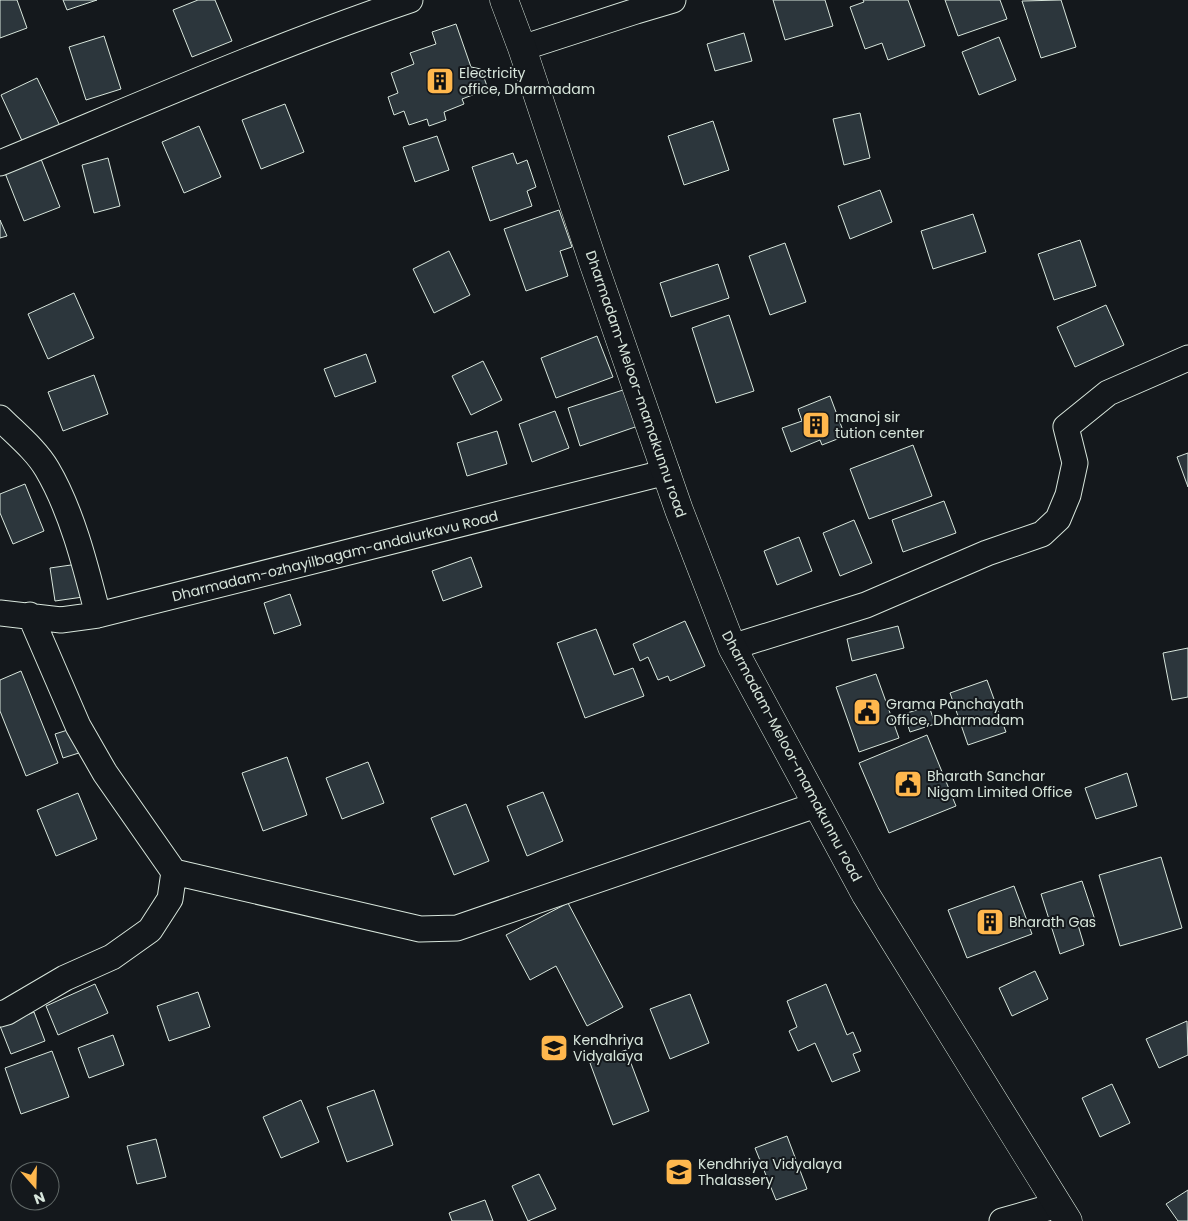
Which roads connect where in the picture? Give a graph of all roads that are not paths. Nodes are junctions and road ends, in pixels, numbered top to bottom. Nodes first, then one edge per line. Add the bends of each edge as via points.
1 (410, 0) edge
2 (504, 0) edge
3 (674, 0) edge
4 (522, 48) junction
5 (0, 162) edge
6 (1188, 358) edge
7 (0, 418) edge
8 (667, 472) junction
9 (0, 612) edge
10 (30, 615) junction
11 (98, 615) junction
12 (732, 647) junction
13 (816, 805) junction
14 (174, 872) junction
15 (0, 1014) edge
16 (1063, 1213) edge
17 (1002, 1221) edge

1 - 5 street via 179,87
2 - 4 main road, Dharmadam-Meloor-mamakunnu road
3 - 4 street
4 - 8 main road, Dharmadam-Meloor-mamakunnu road via 592,262
6 - 12 street via 1108,393 1066,427 1075,463 1068,495 1058,519 1042,534 987,553 866,605
7 - 11 street via 47,468 63,501
8 - 11 street, Dharmadam-ozhayilbagam-andalurkavu Road
8 - 12 main road, Dharmadam-Meloor-mamakunnu road
9 - 10 street, Dharmadam-ozhayilbagam-andalurkavu Road
10 - 11 street, Dharmadam-ozhayilbagam-andalurkavu Road via 61,620
10 - 14 street via 78,726 105,773
12 - 13 main road, Dharmadam-Meloor-mamakunnu road
13 - 14 street via 457,928 420,929
13 - 16 main road, Dharmadam-Meloor-mamakunnu road via 866,895
14 - 15 street via 170,899 150,930 112,957 65,978
16 - 17 street

